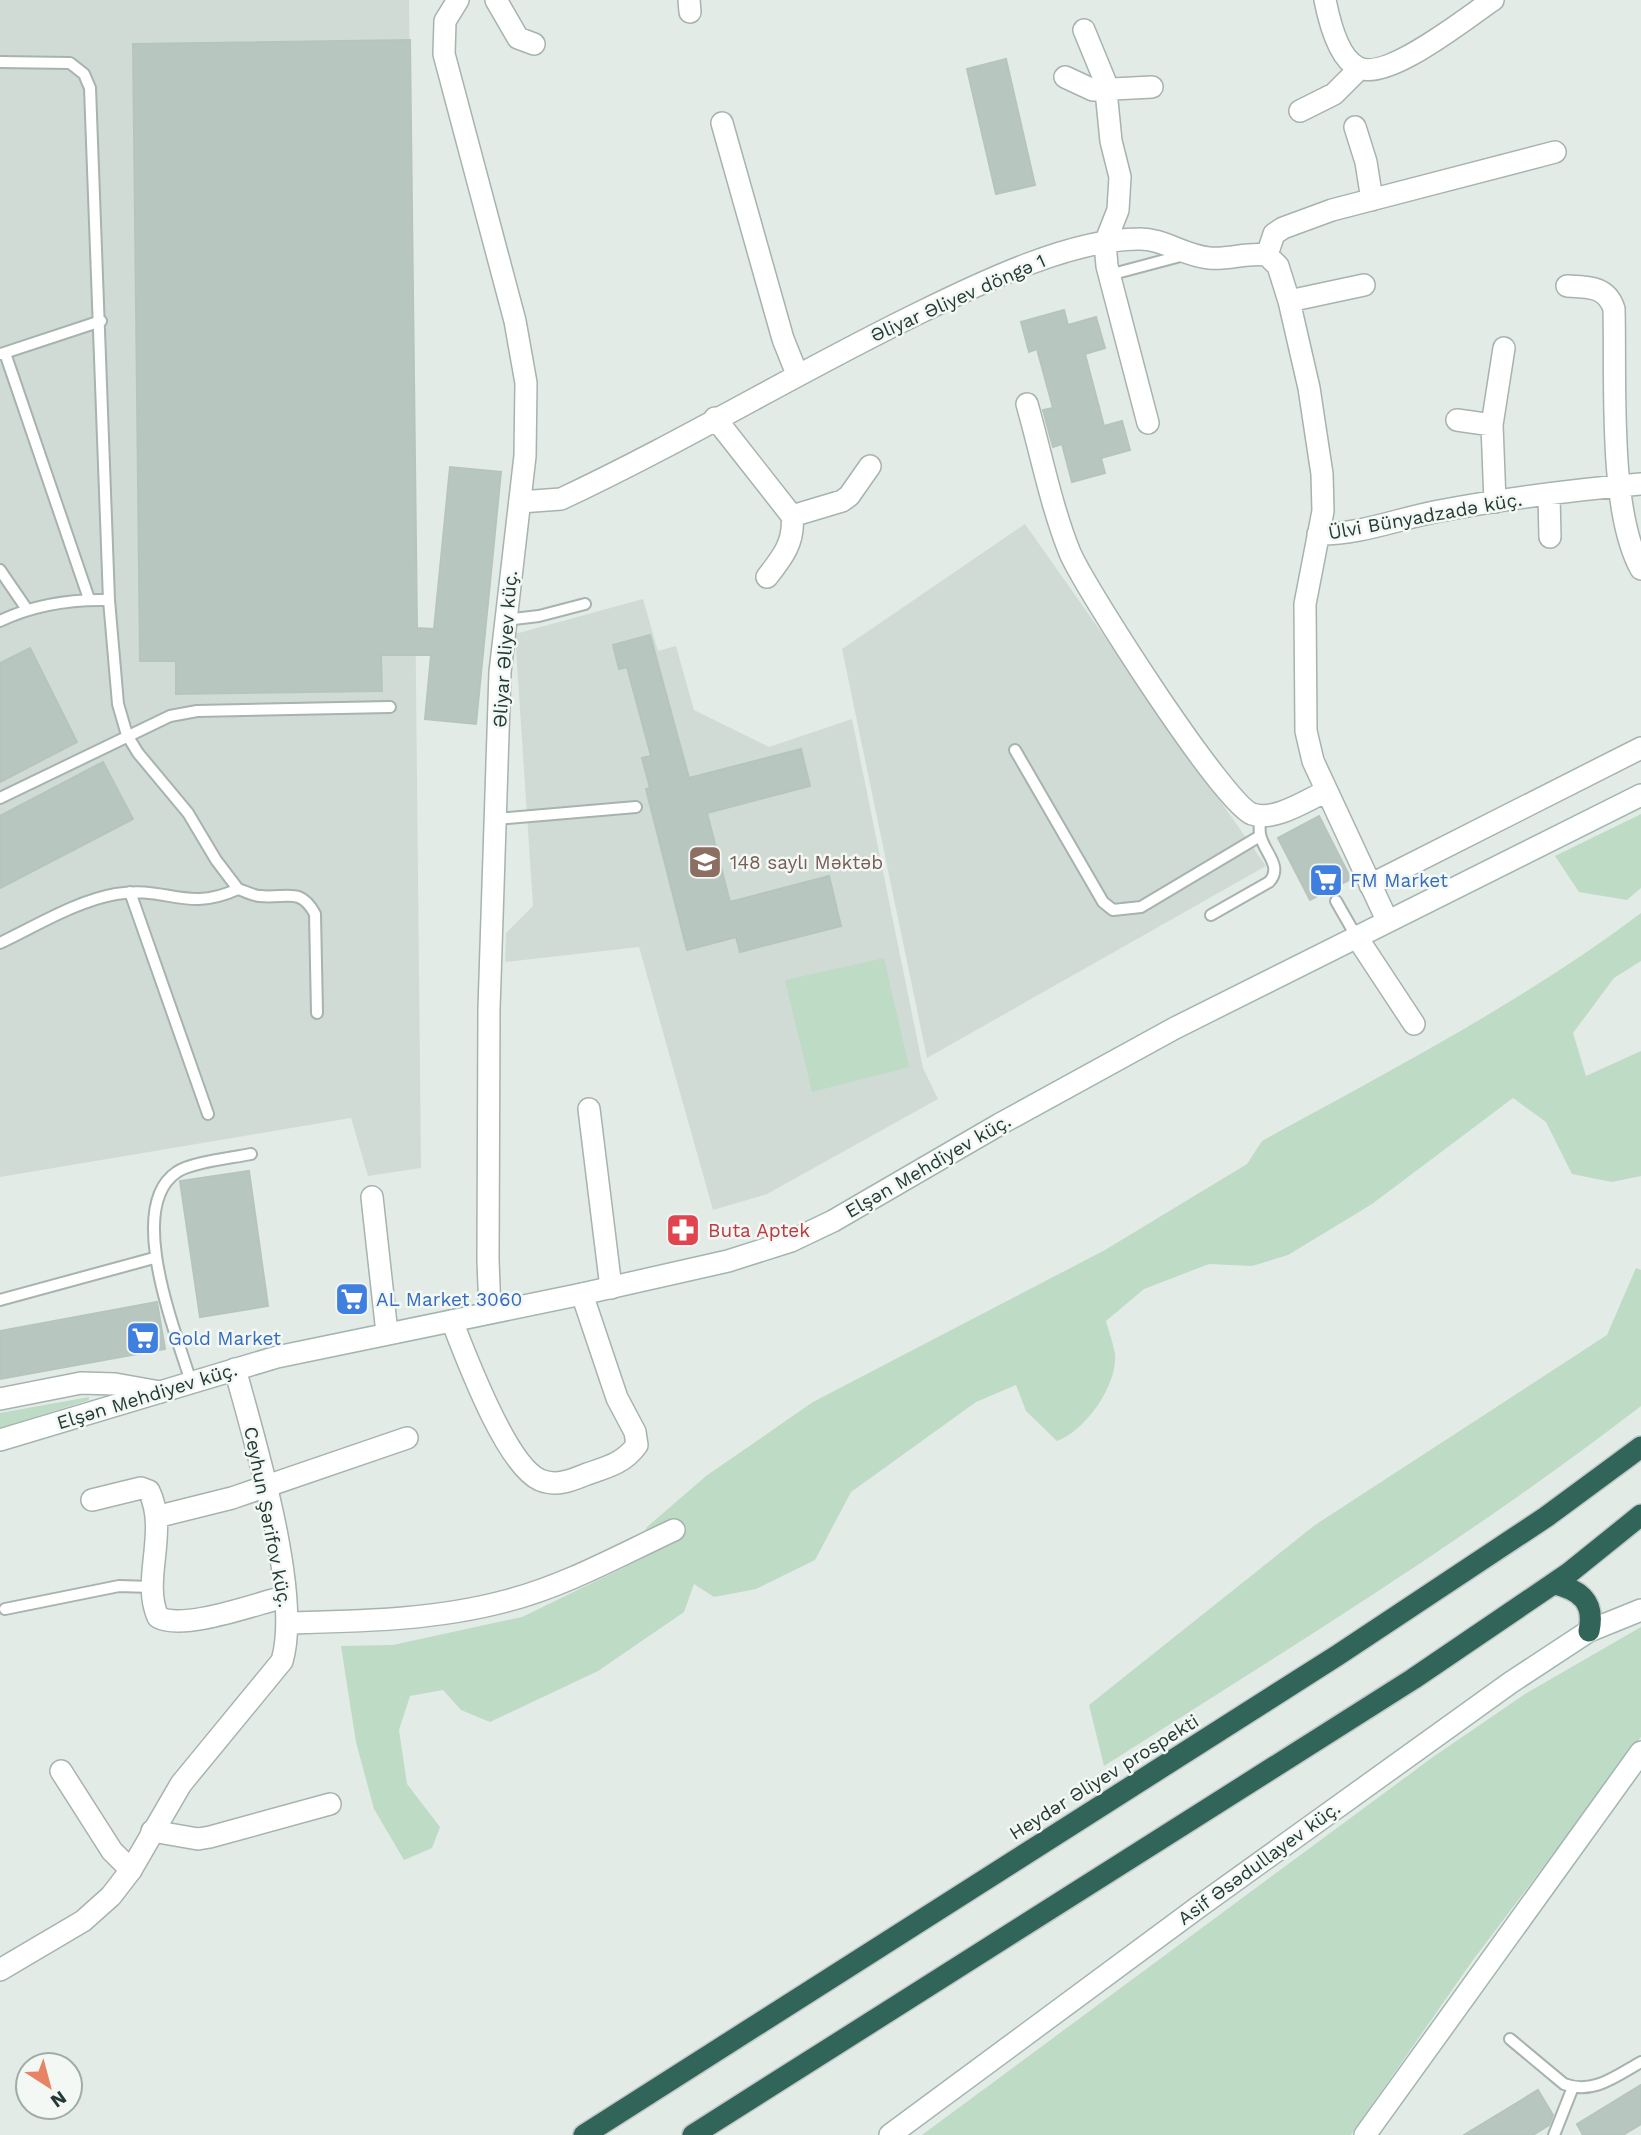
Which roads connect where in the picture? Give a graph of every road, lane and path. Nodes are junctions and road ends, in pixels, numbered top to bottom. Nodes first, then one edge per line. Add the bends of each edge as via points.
1 (458, 0) edge
2 (496, 0) edge
3 (1325, 0) edge
4 (1493, 0) edge
5 (1084, 30) dead end
6 (534, 44) dead end
7 (0, 62) edge
8 (1359, 69) junction
9 (1065, 77) dead end
10 (1152, 87) dead end
11 (1106, 89) junction
12 (1300, 111) dead end
13 (722, 123) dead end
14 (1355, 127) dead end
15 (1555, 152) dead end
16 (1372, 200) junction
17 (1105, 243) junction
18 (1190, 253) junction
19 (1267, 255) junction
20 (1110, 275) junction
21 (1364, 285) dead end
22 (1567, 286) dead end
23 (1289, 301) junction
24 (101, 321) junction
25 (1504, 348) dead end
26 (2, 354) edge
27 (797, 374) junction
28 (1027, 404) dead end
29 (715, 418) junction
30 (1457, 419) dead end
31 (1149, 423) dead end
32 (1492, 425) junction
33 (870, 466) dead end
34 (1641, 484) edge
35 (1619, 486) junction
36 (1549, 496) junction
37 (520, 502) junction
38 (1495, 502) junction
39 (792, 516) junction
40 (1318, 534) junction
41 (1550, 537) dead end
42 (1641, 569) edge
43 (0, 570) edge
44 (767, 577) dead end
45 (89, 599) junction
46 (109, 600) junction
47 (585, 604) dead end
48 (26, 608) junction
49 (505, 620) junction
50 (0, 621) edge
51 (390, 707) dead end
52 (127, 735) junction
53 (1641, 748) edge
54 (1015, 750) dead end
55 (1327, 791) junction
56 (1641, 795) edge
57 (0, 798) edge
58 (635, 807) dead end
59 (496, 819) junction
60 (1260, 826) junction
61 (1370, 885) junction
62 (238, 889) junction
63 (130, 892) junction
64 (1336, 901) dead end
65 (1211, 915) dead end
66 (1387, 920) junction
67 (1356, 936) junction
68 (0, 943) edge
69 (317, 1013) dead end
70 (1414, 1024) dead end
71 (589, 1109) dead end
72 (208, 1114) dead end
73 (251, 1154) dead end
74 (372, 1197) dead end
75 (154, 1258) junction
76 (611, 1288) junction
77 (582, 1294) junction
78 (0, 1300) edge
79 (491, 1312) junction
80 (452, 1321) junction
81 (387, 1334) junction
82 (235, 1369) junction
83 (191, 1382) junction
84 (160, 1392) junction
85 (0, 1399) edge
86 (407, 1438) dead end
87 (0, 1440) edge
88 (1641, 1447) edge
89 (265, 1486) junction
90 (92, 1500) dead end
91 (1641, 1515) edge
92 (156, 1517) junction
93 (1641, 1527) edge
94 (674, 1530) dead end
95 (1562, 1578) junction
96 (151, 1587) junction
97 (284, 1597) junction
98 (5, 1609) dead end
99 (1641, 1610) edge
100 (288, 1623) junction
101 (1589, 1631) junction
102 (1641, 1752) edge
103 (61, 1772) dead end
104 (330, 1804) dead end
105 (152, 1830) junction
106 (131, 1870) junction
107 (0, 1970) edge
108 (1510, 2039) dead end
109 (1641, 2062) edge
110 (1573, 2087) junction
111 (584, 2135) edge
112 (692, 2135) edge
113 (890, 2135) edge
114 (1364, 2135) edge
115 (1554, 2135) edge

1 - 37 street, Əliyar Əliyev küç. via 445,21 444,54 525,372 527,419
2 - 6 street via 518,38
3 - 8 street via 1343,52
4 - 8 street via 1393,65
5 - 11 street
7 - 24 lane via 70,63 84,74 90,88
8 - 12 street via 1334,94
9 - 11 street via 1081,86
10 - 11 street
11 - 17 street via 1121,194
13 - 27 street
14 - 16 street
15 - 16 street
16 - 19 street via 1283,228 1274,234
17 - 18 street, Əliyar Əliyev döngə 1 via 1150,240
17 - 20 street
17 - 27 street, Əliyar Əliyev döngə 1 via 1009,271
18 - 19 street, Əliyar Əliyev döngə 1 via 1220,259
18 - 20 lane
19 - 23 street via 1278,266
20 - 31 street
21 - 23 street
22 - 35 street via 1595,288 1605,293 1614,309
23 - 40 street via 1322,474
24 - 26 lane
24 - 46 lane
25 - 32 street
26 - 45 lane
27 - 29 street, Əliyar Əliyev döngə 1
28 - 60 street via 1063,532 1082,576 1220,786
29 - 37 street, Əliyar Əliyev döngə 1 via 561,499
29 - 39 street
30 - 32 street
32 - 38 street
33 - 39 street via 842,501
34 - 35 street, Ülvi Bünyadzadə küç.
35 - 36 street, Ülvi Bünyadzadə küç.
35 - 42 street via 1628,539
36 - 38 street, Ülvi Bünyadzadə küç.
36 - 41 street
37 - 49 street, Əliyar Əliyev küç.
38 - 40 street, Ülvi Bünyadzadə küç. via 1349,533
39 - 44 street via 789,547
40 - 55 street, Ülvi Bünyadzadə küç. via 1304,604 1304,706 1313,761
43 - 48 lane
45 - 46 lane
45 - 48 lane
46 - 52 lane via 118,704
47 - 49 lane
48 - 50 lane
49 - 59 street, Əliyar Əliyev küç.
51 - 52 lane via 197,711 170,716
52 - 57 lane
52 - 62 lane via 188,813
53 - 61 street
54 - 60 lane via 1103,902 1113,911 1141,907
55 - 60 street via 1274,814
55 - 61 street, Ülvi Bünyadzadə küç.
56 - 66 street, Elşən Mehdiyev küç.
58 - 59 lane
59 - 79 street, Əliyar Əliyev küç. via 489,1023
60 - 65 lane via 1276,876
61 - 66 street, Ülvi Bünyadzadə küç.
62 - 63 lane via 215,900 189,901
62 - 69 lane via 258,897 297,895 308,901 315,914
63 - 68 lane via 82,905
63 - 72 lane
64 - 67 lane
66 - 67 street, Elşən Mehdiyev küç.
67 - 70 street
67 - 76 street, Elşən Mehdiyev küç. via 1097,1070 823,1226 756,1253
71 - 76 street
73 - 75 lane via 178,1170 163,1185 156,1207
74 - 81 street
75 - 78 lane
75 - 83 lane
76 - 77 street, Elşən Mehdiyev küç.
77 - 79 street, Elşən Mehdiyev küç.
77 - 80 street via 637,1445 617,1464 559,1484 539,1480 522,1466 478,1386
79 - 80 street, Elşən Mehdiyev küç.
80 - 81 street, Elşən Mehdiyev küç.
81 - 82 street, Elşən Mehdiyev küç.
82 - 83 street, Elşən Mehdiyev küç.
82 - 89 street, Ceyhun Şərifov küç.
83 - 84 street, Elşən Mehdiyev küç.
84 - 85 street via 81,1383
84 - 87 street, Elşən Mehdiyev küç.
86 - 89 street
88 - 111 highway, Heydər Əliyev prospekti via 1546,1517 1338,1655
89 - 92 street
89 - 97 street, Ceyhun Şərifov küç.
90 - 92 street via 141,1488 149,1491
91 - 95 highway
92 - 96 street via 157,1555
93 - 95 highway
94 - 100 street via 550,1587 506,1601 406,1619
95 - 101 highway via 1590,1606
95 - 112 highway via 1290,1758
96 - 97 street via 158,1617 167,1622
96 - 98 lane via 120,1586
97 - 100 street, Ceyhun Şərifov küç.
99 - 101 street, Asif Əsədullayev küç.
100 - 105 street, Ceyhun Şərifov küç. via 282,1661 181,1784
101 - 113 street, Asif Əsədullayev küç. via 1397,1762
102 - 114 street
103 - 106 street via 112,1851
104 - 105 street via 198,1839
105 - 106 street, Ceyhun Şərifov küç.
106 - 107 street, Ceyhun Şərifov küç. via 99,1909
108 - 110 lane
109 - 110 lane via 1605,2082
110 - 115 lane

